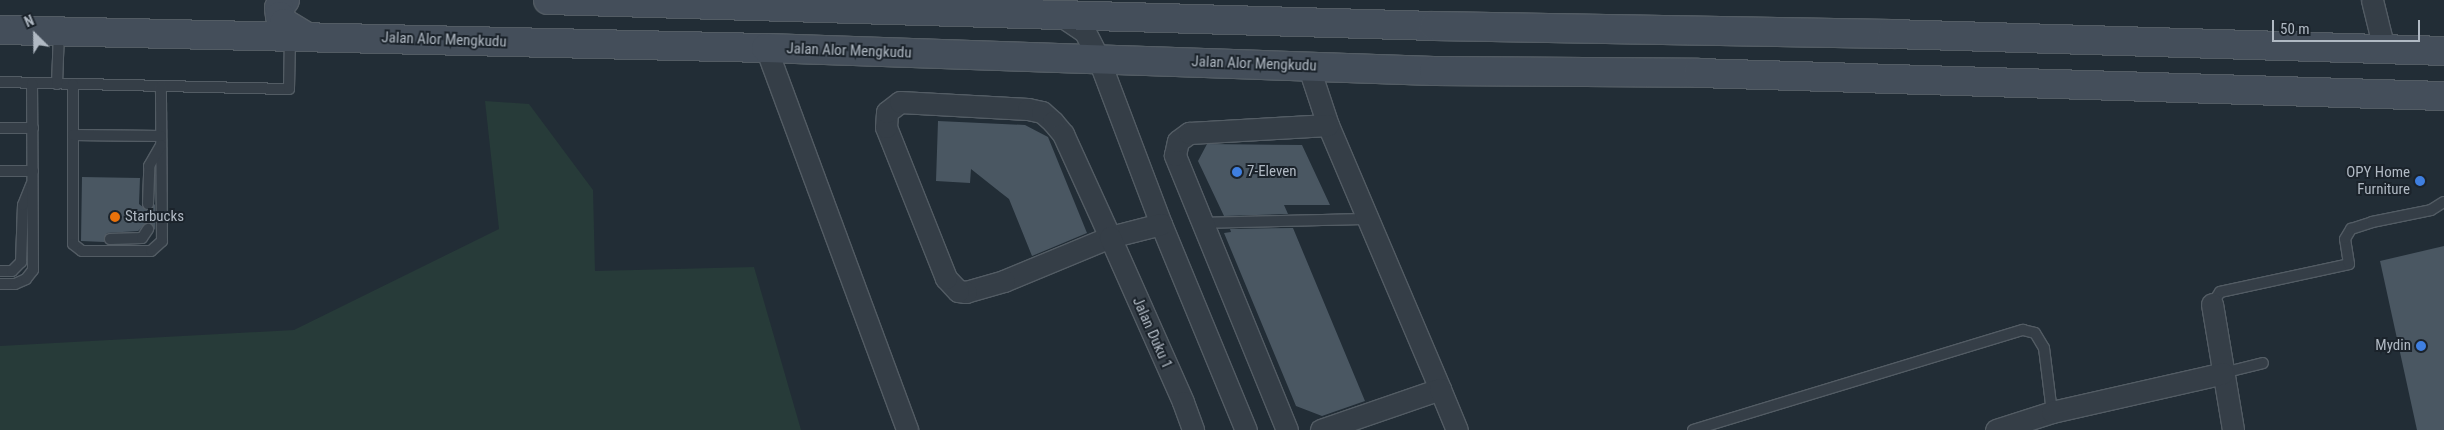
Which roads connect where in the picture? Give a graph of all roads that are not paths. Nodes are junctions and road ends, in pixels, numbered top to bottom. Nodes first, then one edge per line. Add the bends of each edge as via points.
1 (285, 0) edge
2 (548, 0) edge
3 (2372, 0) edge
4 (649, 2) edge
5 (751, 3) edge
6 (1060, 15) junction
7 (0, 30) edge
8 (59, 32) junction
9 (298, 36) junction
10 (766, 48) junction
11 (2384, 49) junction
12 (2444, 51) edge
13 (1099, 60) junction
14 (1308, 65) junction
15 (0, 82) edge
16 (32, 83) junction
17 (57, 84) junction
18 (73, 84) junction
19 (161, 86) junction
20 (2444, 96) edge
21 (1328, 125) junction
22 (0, 128) edge
23 (33, 128) junction
24 (73, 135) junction
25 (161, 140) junction
26 (0, 171) edge
27 (33, 176) junction
28 (73, 176) junction
29 (82, 185) dead end
30 (2444, 202) edge
31 (148, 204) dead end
32 (1369, 219) junction
33 (1203, 223) junction
34 (1161, 224) junction
35 (148, 229) dead end
36 (1110, 237) junction
37 (110, 238) dead end
38 (0, 271) edge
39 (0, 284) edge
40 (2212, 304) joint
41 (2263, 363) dead end
42 (2223, 373) junction
43 (1440, 388) junction
44 (2052, 412) junction
45 (2032, 425) edge
46 (907, 430) edge
47 (1193, 430) edge
48 (1246, 430) edge
49 (1286, 430) edge
50 (1320, 430) edge
51 (1457, 430) edge
52 (1693, 430) edge
53 (1996, 430) edge
54 (2233, 430) edge

1 - 9 main road via 280,16
2 - 4 main road
3 - 11 street
4 - 5 main road
5 - 6 main road
6 - 11 main road
6 - 13 street via 1085,32
7 - 8 main road, Jalan Alor Mengkudu
8 - 9 main road, Jalan Alor Mengkudu
8 - 17 lane
9 - 10 main road, Jalan Alor Mengkudu
9 - 19 lane via 289,89
10 - 13 main road, Jalan Alor Mengkudu
10 - 46 street
11 - 12 main road
13 - 14 main road, Jalan Alor Mengkudu
13 - 34 street
14 - 20 main road, Jalan Alor Mengkudu via 1434,71 1698,74
14 - 21 street
15 - 16 lane
16 - 17 lane
16 - 23 lane
17 - 18 lane
18 - 19 lane
18 - 24 lane
19 - 25 lane
21 - 32 street
21 - 33 street via 1189,133 1178,141 1175,155
22 - 23 lane
23 - 27 lane
24 - 25 lane
24 - 28 lane
25 - 28 lane via 162,241 151,251 77,250 73,244
25 - 31 lane via 149,166
26 - 27 lane
27 - 38 lane via 23,205 21,262 12,271
27 - 39 lane via 33,270 26,280
28 - 29 lane
30 - 40 lane via 2431,210 2351,229 2345,240 2349,264 2220,292
32 - 33 lane
32 - 43 street
33 - 49 street
34 - 36 street
34 - 48 street
35 - 37 lane via 142,238
36 - 36 street, Jalan Duku 1 via 1004,281 966,292 958,291 946,278 886,127 887,112 900,102 1042,112 1064,134
36 - 47 street, Jalan Duku 1
40 - 42 street
41 - 42 lane
42 - 44 street
42 - 54 street
43 - 50 street
43 - 51 street
44 - 45 street
44 - 52 lane via 2044,348 2035,333 2022,330
45 - 53 street

